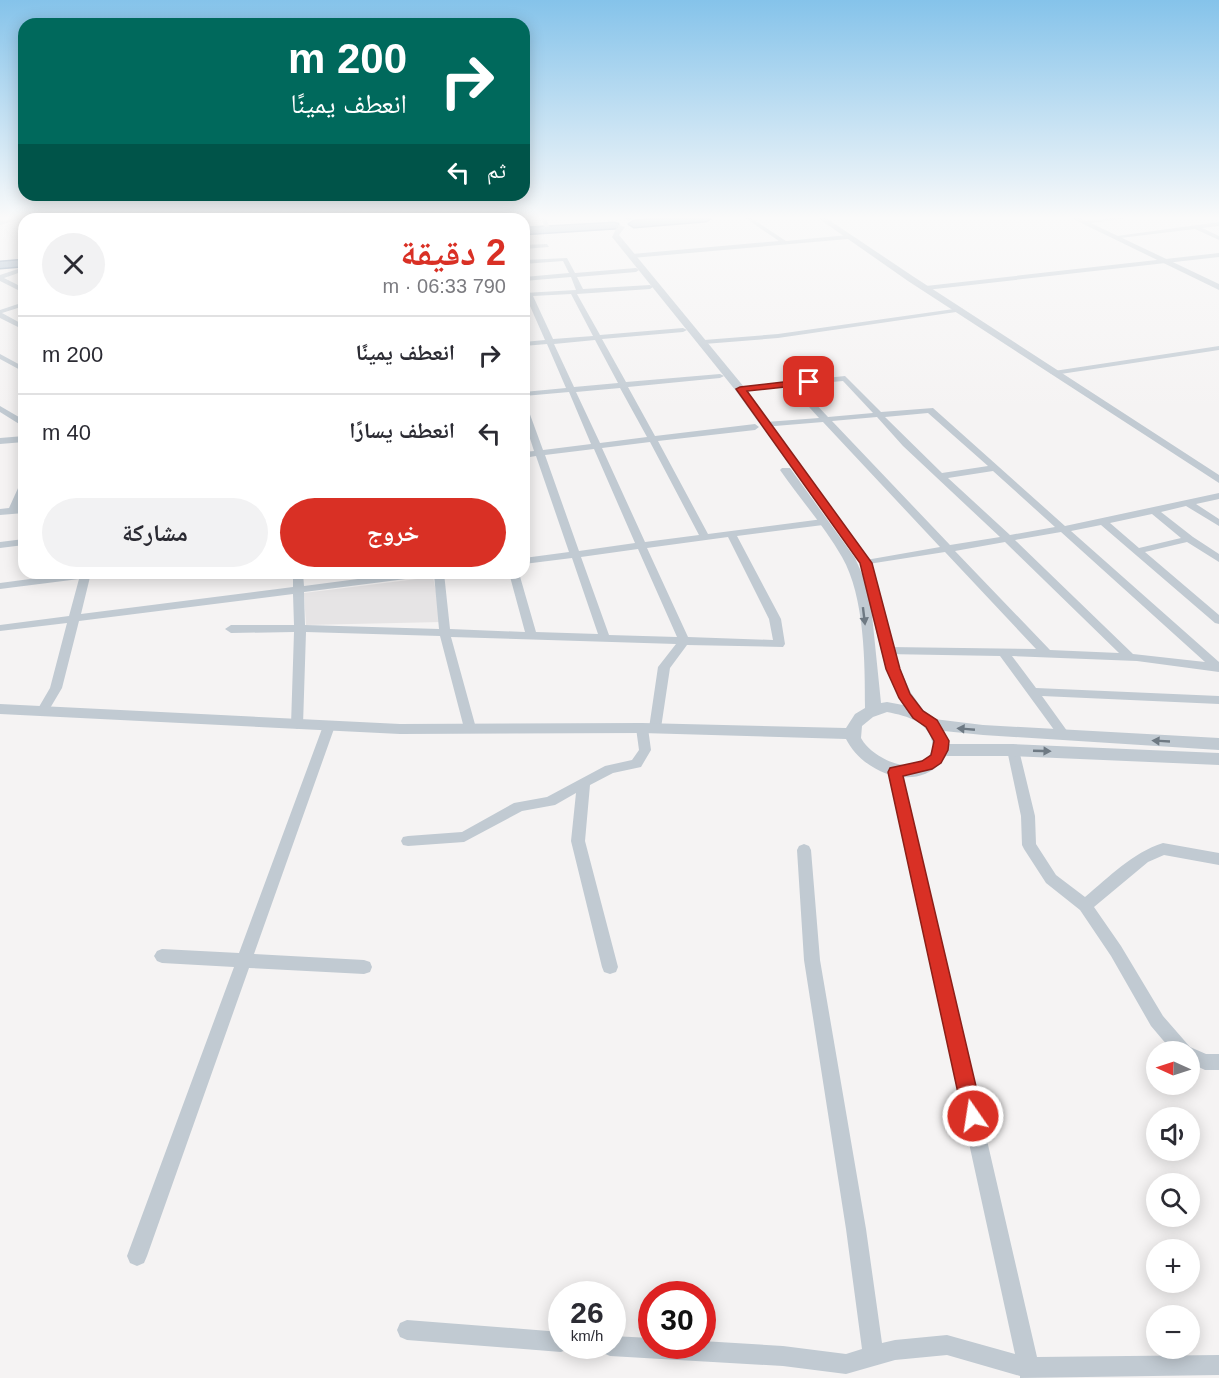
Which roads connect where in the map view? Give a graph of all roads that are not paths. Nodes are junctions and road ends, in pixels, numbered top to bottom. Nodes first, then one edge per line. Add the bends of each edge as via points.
1 (575, 282) edge
2 (646, 282) edge
3 (654, 282) edge
4 (917, 282) edge
5 (973, 282) edge
6 (650, 287) junction
7 (926, 288) junction
8 (577, 292) junction
9 (530, 295) edge
10 (530, 303) edge
11 (18, 306) edge
12 (961, 310) junction
13 (0, 313) edge
14 (18, 324) edge
15 (683, 330) junction
16 (597, 338) junction
17 (550, 342) junction
18 (704, 342) junction
19 (530, 344) edge
20 (1219, 348) edge
21 (0, 356) edge
22 (18, 366) edge
23 (1054, 373) junction
24 (720, 376) junction
25 (792, 384) junction
26 (623, 385) junction
27 (740, 389) junction
28 (572, 390) junction
29 (530, 394) edge
30 (0, 408) edge
31 (18, 415) edge
32 (878, 415) junction
33 (18, 417) edge
34 (825, 419) junction
35 (0, 423) edge
36 (761, 426) junction
37 (530, 427) edge
38 (18, 440) edge
39 (653, 440) junction
40 (0, 441) edge
41 (597, 446) junction
42 (539, 453) junction
43 (530, 454) edge
44 (995, 468) junction
45 (940, 477) junction
46 (1219, 480) edge
47 (1219, 496) edge
48 (18, 500) edge
49 (1188, 503) junction
50 (1153, 510) junction
51 (13, 511) junction
52 (18, 511) edge
53 (0, 512) edge
54 (823, 522) junction
55 (1103, 522) junction
56 (1219, 523) edge
57 (1063, 529) junction
58 (731, 534) junction
59 (705, 537) junction
60 (1008, 539) junction
61 (1189, 539) junction
62 (18, 543) edge
63 (0, 545) edge
64 (641, 546) junction
65 (948, 549) junction
66 (1138, 551) junction
67 (575, 554) junction
68 (1219, 559) edge
69 (530, 560) edge
70 (866, 563) junction
71 (50, 579) edge
72 (85, 579) edge
73 (298, 579) edge
74 (357, 579) edge
75 (440, 579) edge
76 (516, 579) edge
77 (0, 586) edge
78 (298, 590) junction
79 (75, 617) junction
80 (1219, 621) edge
81 (0, 628) edge
82 (300, 628) junction
83 (231, 629) dead end
84 (445, 634) junction
85 (531, 635) junction
86 (605, 638) junction
87 (684, 641) junction
88 (889, 651) junction
89 (1004, 654) junction
90 (1048, 655) junction
91 (1130, 657) junction
92 (1219, 668) edge
93 (1032, 692) junction
94 (1219, 700) edge
95 (0, 710) edge
96 (873, 710) junction
97 (42, 712) junction
98 (918, 714) junction
99 (932, 724) junction
100 (297, 725) junction
101 (329, 726) junction
102 (470, 728) junction
103 (648, 728) junction
104 (853, 734) junction
105 (1064, 735) junction
106 (1219, 744) edge
107 (941, 750) junction
108 (1013, 750) junction
109 (1219, 759) edge
110 (895, 772) junction
111 (584, 783) junction
112 (408, 841) dead end
113 (804, 850) dead end
114 (1219, 859) edge
115 (1085, 906) junction
116 (162, 956) dead end
117 (243, 961) junction
118 (364, 967) dead end
119 (610, 967) dead end
120 (1174, 1041) edge
121 (1200, 1060) edge
122 (1219, 1062) edge
123 (137, 1256) dead end
124 (406, 1330) dead end
125 (548, 1341) edge
126 (626, 1347) edge
127 (873, 1356) junction
128 (1219, 1365) edge
129 (1030, 1373) edge

1 - 8 street
2 - 6 street
3 - 18 street
4 - 7 street
5 - 7 street
6 - 8 street
6 - 15 street
7 - 12 street
8 - 9 street
8 - 16 street
10 - 17 street
11 - 13 street
12 - 18 street via 778,336
12 - 23 street
13 - 14 street
15 - 16 street
15 - 24 street
16 - 17 street
16 - 26 street
17 - 19 street
17 - 28 street
18 - 27 street
20 - 23 street
21 - 22 street
23 - 46 street
24 - 26 street
24 - 36 street
25 - 27 street
25 - 32 street via 845,378
25 - 34 street
26 - 28 street
26 - 39 street
27 - 36 street
28 - 29 street
28 - 41 street
30 - 31 street
32 - 34 street
32 - 44 street via 930,410
32 - 45 street
33 - 35 street
34 - 36 street
34 - 65 street
36 - 39 street
36 - 54 street
36 - 70 street
37 - 42 street
38 - 40 street
39 - 41 street
39 - 59 street
41 - 42 street
41 - 64 street
42 - 43 street
42 - 67 street
44 - 45 street
44 - 57 street
45 - 60 street
47 - 49 street
48 - 51 street
49 - 50 street
49 - 56 street
50 - 55 street
50 - 61 street
51 - 52 street
51 - 53 street
54 - 58 street
54 -> 96 street via 856,572 873,684
55 - 57 street
55 - 66 street
57 - 60 street
57 - 92 street
58 - 59 street
58 - 87 street via 775,619 779,644
59 - 64 street
60 - 65 street
60 - 91 street
61 - 66 street
61 - 68 street
62 - 63 street
64 - 67 street
64 - 87 street
65 - 70 street
65 - 90 street
66 - 80 street
67 - 69 street
67 - 86 street
70 - 88 street
71 - 77 street
72 - 79 street
73 - 78 street
74 - 78 street
75 - 84 street
76 - 85 street
78 - 79 street
78 - 82 street
79 - 81 street
79 - 97 street via 56,688
82 - 83 street
82 - 84 street
82 - 100 street
84 - 85 street
84 - 102 street
85 - 86 street
86 - 87 street
87 - 103 street via 664,667
88 - 89 street
88 - 98 street via 904,695
89 - 90 street
89 - 93 street
90 - 91 street
91 - 92 street
93 - 94 street
93 - 105 street
95 - 97 street
96 - 98 street via 887,707
96 - 104 street via 861,715
97 - 100 street
98 - 99 street
105 -> 99 street
99 - 107 street via 942,741
100 - 101 street
101 - 102 street
101 - 117 street
102 - 103 street
103 - 104 street
103 - 111 street via 645,750 636,764 610,769
104 - 110 street via 857,746 867,756
106 -> 105 street
107 - 108 street
107 - 110 street via 927,765
108 -> 109 street
108 - 115 street via 1028,816 1029,845 1051,879
110 - 129 street
111 - 112 street via 550,801 519,807 464,837
111 - 119 street via 578,841
113 - 127 street via 812,960
114 - 115 street via 1163,849 1143,858
115 - 120 street via 1157,1021
116 - 117 street
117 - 118 street
117 - 123 street
121 - 122 street
124 - 125 street
126 - 127 street via 783,1356 846,1364
127 - 129 street via 947,1345
128 - 129 street

